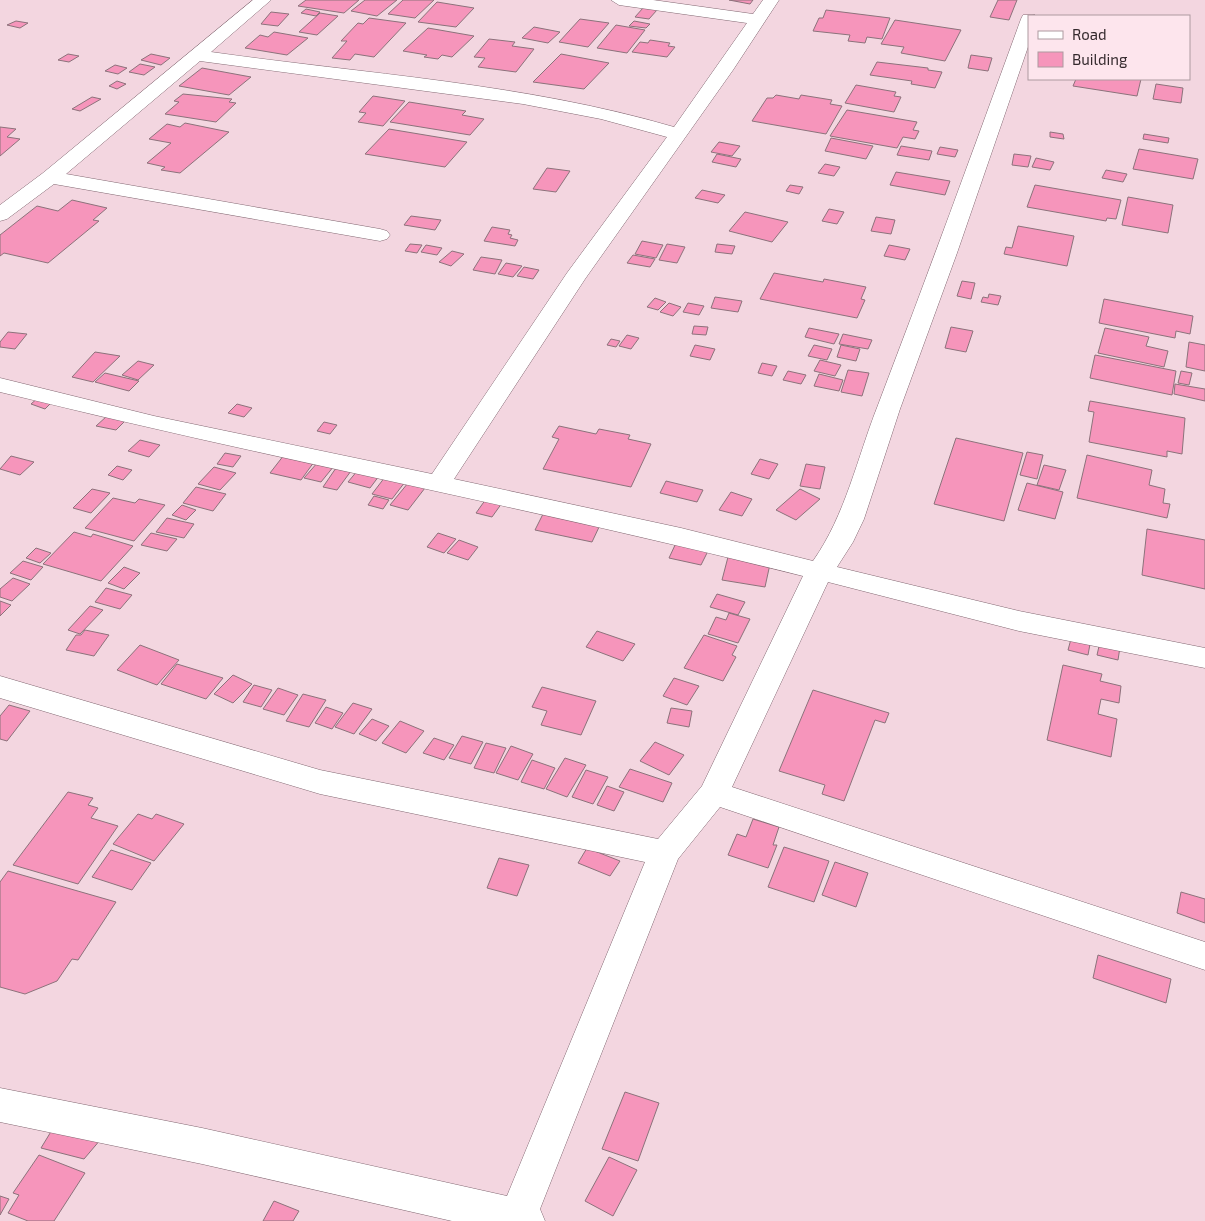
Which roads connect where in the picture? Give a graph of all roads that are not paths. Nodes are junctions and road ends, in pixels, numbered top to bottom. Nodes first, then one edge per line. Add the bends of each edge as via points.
1 (263, 0) edge
2 (619, 0) edge
3 (771, 0) edge
4 (1035, 0) edge
5 (1030, 15) edge
6 (758, 20) junction
7 (1028, 21) edge
8 (195, 55) junction
9 (678, 134) junction
10 (50, 177) junction
11 (0, 215) edge
12 (380, 236) dead end
13 (0, 386) edge
14 (439, 483) junction
15 (819, 572) junction
16 (1205, 658) edge
17 (0, 687) edge
18 (714, 793) junction
19 (665, 853) junction
20 (1205, 956) edge
21 (0, 1105) edge
22 (520, 1220) edge

1 - 8 street
2 - 6 street
3 - 6 street
4 - 5 street
6 - 9 street
7 - 15 street via 851,519
8 - 9 street via 452,87 587,108
8 - 10 street
9 - 14 street via 574,278
10 - 11 street
10 - 12 street
13 - 14 street via 154,423
14 - 15 street via 681,537
15 - 16 street via 1020,621
15 - 18 street
17 - 19 street via 320,782
18 - 19 street
18 - 20 street
19 - 22 street
21 - 22 street via 202,1146

